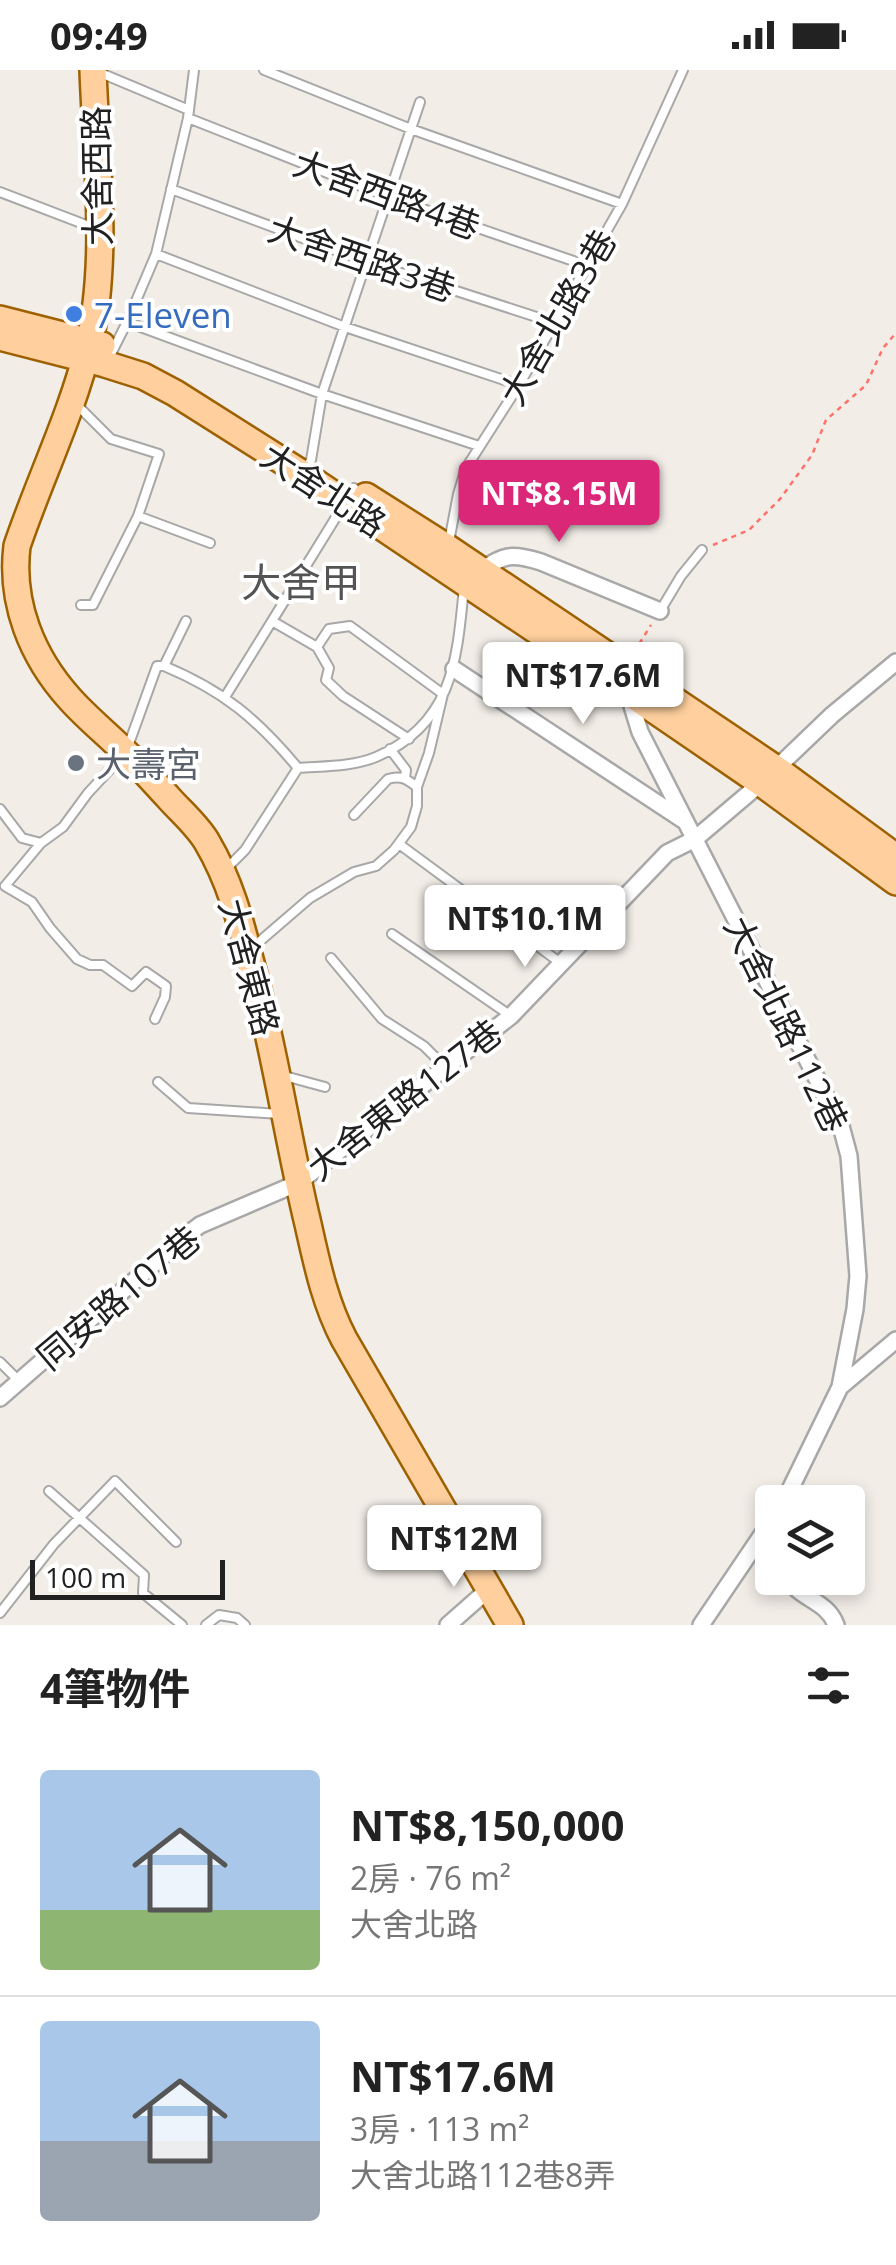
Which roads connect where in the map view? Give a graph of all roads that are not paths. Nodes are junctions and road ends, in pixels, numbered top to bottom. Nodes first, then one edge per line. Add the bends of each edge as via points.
1 (94, 70) edge
2 (194, 70) edge
3 (264, 70) edge
4 (684, 70) edge
5 (420, 102) dead end
6 (188, 114) junction
7 (411, 129) junction
8 (171, 188) junction
9 (0, 192) edge
10 (388, 197) junction
11 (622, 204) junction
12 (99, 230) junction
13 (156, 254) junction
14 (366, 262) junction
15 (588, 266) junction
16 (0, 319) edge
17 (127, 322) junction
18 (555, 323) junction
19 (344, 328) junction
20 (0, 338) edge
21 (98, 353) junction
22 (519, 385) junction
23 (322, 394) junction
24 (73, 400) junction
25 (479, 446) junction
26 (307, 467) junction
27 (349, 495) junction
28 (138, 516) junction
29 (210, 543) dead end
30 (702, 550) road end
31 (443, 556) junction
32 (7, 562) edge
33 (472, 576) junction
34 (81, 605) dead end
35 (660, 611) joint
36 (272, 620) junction
37 (186, 621) dead end
38 (317, 647) junction
39 (896, 662) edge
40 (164, 666) junction
41 (454, 669) junction
42 (631, 680) junction
43 (444, 694) junction
44 (225, 696) junction
45 (408, 739) junction
46 (390, 749) junction
47 (126, 752) junction
48 (298, 768) junction
49 (768, 775) junction
50 (405, 778) junction
51 (417, 786) junction
52 (0, 808) edge
53 (354, 815) dead end
54 (686, 822) junction
55 (695, 838) junction
56 (41, 843) junction
57 (399, 844) junction
58 (896, 857) edge
59 (223, 871) junction
60 (896, 882) edge
61 (3, 887) edge
62 (392, 934) dead end
63 (248, 951) junction
64 (332, 958) dead end
65 (562, 964) junction
66 (511, 1016) junction
67 (155, 1019) dead end
68 (445, 1068) junction
69 (276, 1074) junction
70 (158, 1082) dead end
71 (325, 1088) dead end
72 (284, 1114) junction
73 (298, 1183) junction
74 (896, 1340) edge
75 (0, 1362) edge
76 (19, 1380) junction
77 (840, 1387) junction
78 (0, 1398) edge
79 (792, 1485) edge
80 (49, 1491) dead end
81 (78, 1519) junction
82 (176, 1542) dead end
83 (755, 1545) edge
84 (490, 1588) junction
85 (801, 1595) edge
86 (0, 1612) edge
87 (182, 1625) edge
88 (206, 1625) edge
89 (246, 1625) edge
90 (448, 1625) edge
91 (510, 1625) edge
92 (701, 1625) edge
93 (836, 1625) edge

1 - 6 lane, 大舍西路4巷
1 - 12 main road, 大舍西路
2 - 6 lane
3 - 7 lane
4 - 11 lane, 大舍北路3巷
5 - 7 lane
6 - 8 lane
6 - 10 lane, 大舍西路4巷
7 - 10 lane
7 - 11 lane
8 - 13 lane
8 - 14 lane, 大舍西路3巷
9 - 12 lane
10 - 14 lane
10 - 15 lane, 大舍西路4巷
11 - 15 lane, 大舍北路3巷
12 - 21 main road, 大舍西路
13 - 17 lane
13 - 19 lane
14 - 18 lane, 大舍西路3巷
14 - 19 lane
15 - 18 lane, 大舍北路3巷
16 - 21 main road
17 - 21 lane
17 - 23 lane
18 - 22 lane, 大舍北路3巷
19 - 22 lane
19 - 23 lane
20 - 21 main road
21 - 24 main road, 大舍東路
21 - 26 main road, 大舍北路
22 - 25 lane, 大舍北路3巷
23 - 25 lane
23 - 26 lane
24 - 28 lane via 111,439 159,454
24 - 32 main road, 大舍東路
25 - 31 lane, 大舍北路3巷 via 466,468
26 - 27 main road, 大舍北路
27 - 31 main road, 大舍北路
27 - 36 lane
28 - 29 lane
28 - 34 lane via 94,604
30 - 35 lane
31 - 33 main road, 大舍北路
32 - 47 main road, 大舍東路 via 42,662
33 - 35 street via 498,559 521,556
33 - 41 lane
33 - 42 main road, 大舍北路
36 - 38 lane
36 - 44 lane
37 - 40 lane
38 - 43 lane via 329,629 350,626
38 - 45 lane via 329,668 326,680
39 - 49 street, 大舍東路127巷
40 - 44 lane
40 - 47 lane via 157,666
41 - 43 lane
41 - 54 street
42 - 49 main road, 大舍北路
42 - 54 street, 大舍北路112巷 via 640,732
43 - 45 lane
43 - 51 lane
44 - 48 lane
45 - 46 lane
46 - 48 lane via 374,758
46 - 50 lane
47 - 56 lane
47 - 59 main road, 大舍東路 via 204,836
48 - 59 lane via 245,850
49 - 55 street, 大舍東路127巷
49 - 58 main road, 大舍北路
49 - 60 main road, 大舍北路
50 - 51 lane
50 - 53 lane via 388,778
51 - 57 lane via 411,827
52 - 56 lane via 22,838
54 - 55 street, 大舍北路112巷
55 - 65 street, 大舍東路127巷 via 667,853
55 - 77 street, 大舍北路112巷 via 841,1126 849,1156 858,1276
56 - 61 lane
57 - 63 lane via 376,866 310,898
57 - 65 lane
59 - 63 main road, 大舍東路
61 - 67 lane via 32,902 77,959 103,965 132,986 146,972 166,986
62 - 66 lane, 大舍東路127巷
63 - 69 main road, 大舍東路
64 - 68 lane via 382,1019
65 - 66 street, 大舍東路127巷
66 - 68 street, 大舍東路127巷
68 - 73 street, 大舍東路127巷
69 - 71 lane
69 - 72 main road, 大舍東路
70 - 72 lane via 188,1108
72 - 73 main road, 大舍東路
73 - 76 street, 同安路107巷 via 200,1225
73 - 84 main road, 大舍東路 via 334,1321
74 - 77 street
75 - 76 lane
76 - 78 street, 同安路107巷
77 - 79 street, 大舍北路112巷
80 - 81 lane
81 - 82 lane via 115,1482
81 - 86 lane
81 - 87 lane via 144,1575 143,1593
83 - 92 street
84 - 90 street
84 - 91 main road, 大舍東路
85 - 93 street via 832,1613
88 - 89 lane via 219,1615

